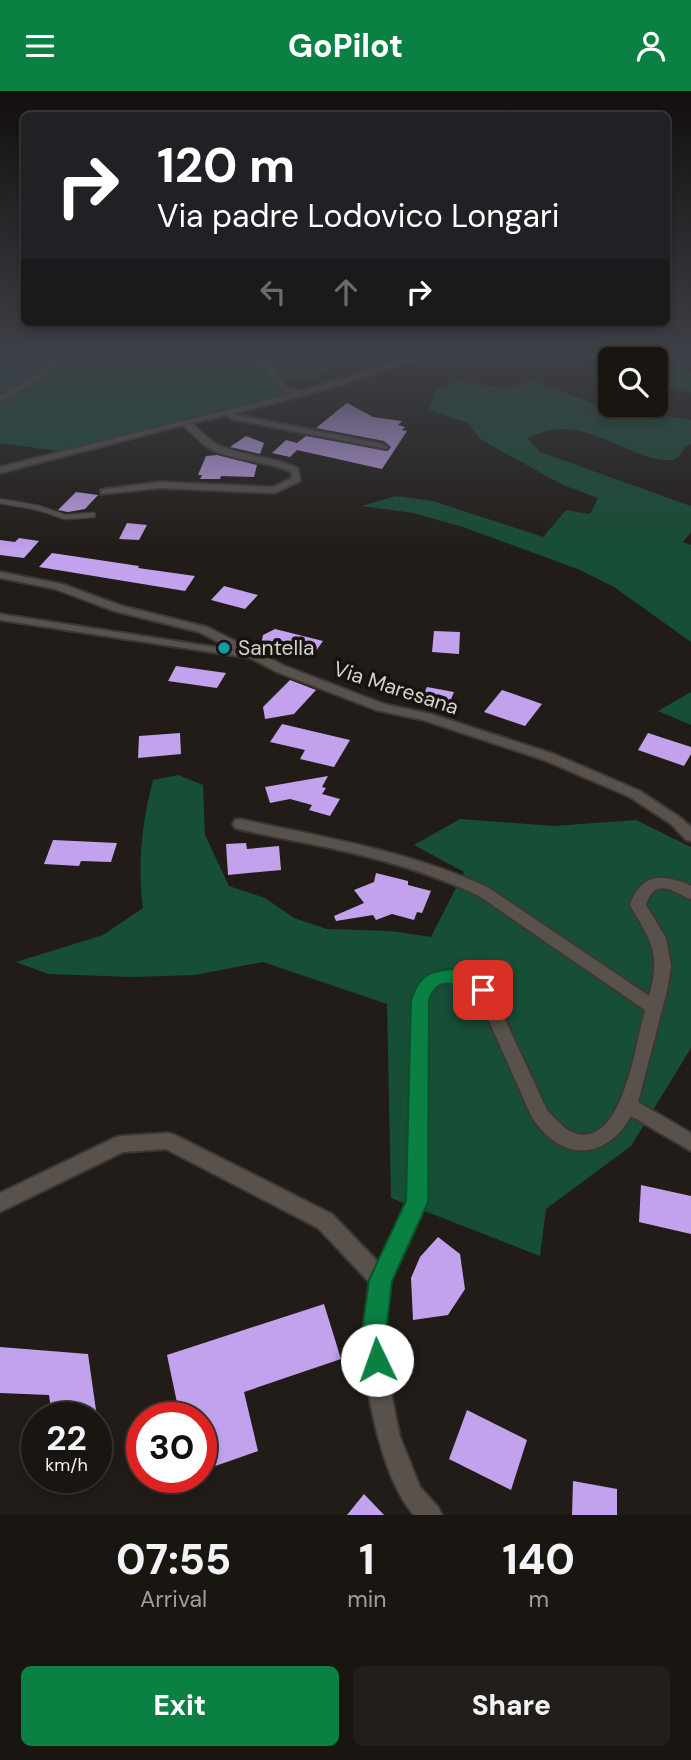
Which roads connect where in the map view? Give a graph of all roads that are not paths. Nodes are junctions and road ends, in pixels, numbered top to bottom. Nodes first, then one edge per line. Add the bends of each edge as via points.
1 (199, 420) edge
2 (253, 420) edge
3 (186, 423) junction
4 (383, 447) dead end
5 (0, 470) edge
6 (104, 492) dead end
7 (0, 501) edge
8 (93, 515) dead end
9 (0, 575) edge
10 (0, 617) edge
11 (254, 656) junction
12 (240, 824) dead end
13 (691, 836) edge
14 (691, 893) edge
15 (653, 1007) junction
16 (628, 1105) junction
17 (691, 1143) edge
18 (0, 1203) edge
19 (381, 1280) junction
20 (430, 1515) edge

1 - 3 street
2 - 4 street
3 - 5 street
3 - 6 street via 211,446 278,462 295,470 297,479 275,490 160,485
7 - 8 lane via 65,517
9 - 11 street, Via Maresana via 58,586 118,609 203,629
10 - 11 street
11 - 13 street, Via Maresana via 381,707 549,757 635,794
12 - 15 street via 455,876
14 - 15 street via 666,883 653,884 641,893 638,905 660,943 661,970
15 - 16 street
16 - 17 street
16 - 19 street via 615,1126 598,1140 585,1145 565,1139 541,1116 483,990 454,977 439,978 424,987 420,1000 417,1202
18 - 19 street via 121,1144 167,1141 325,1221
19 - 20 street via 374,1332 389,1437 412,1495

